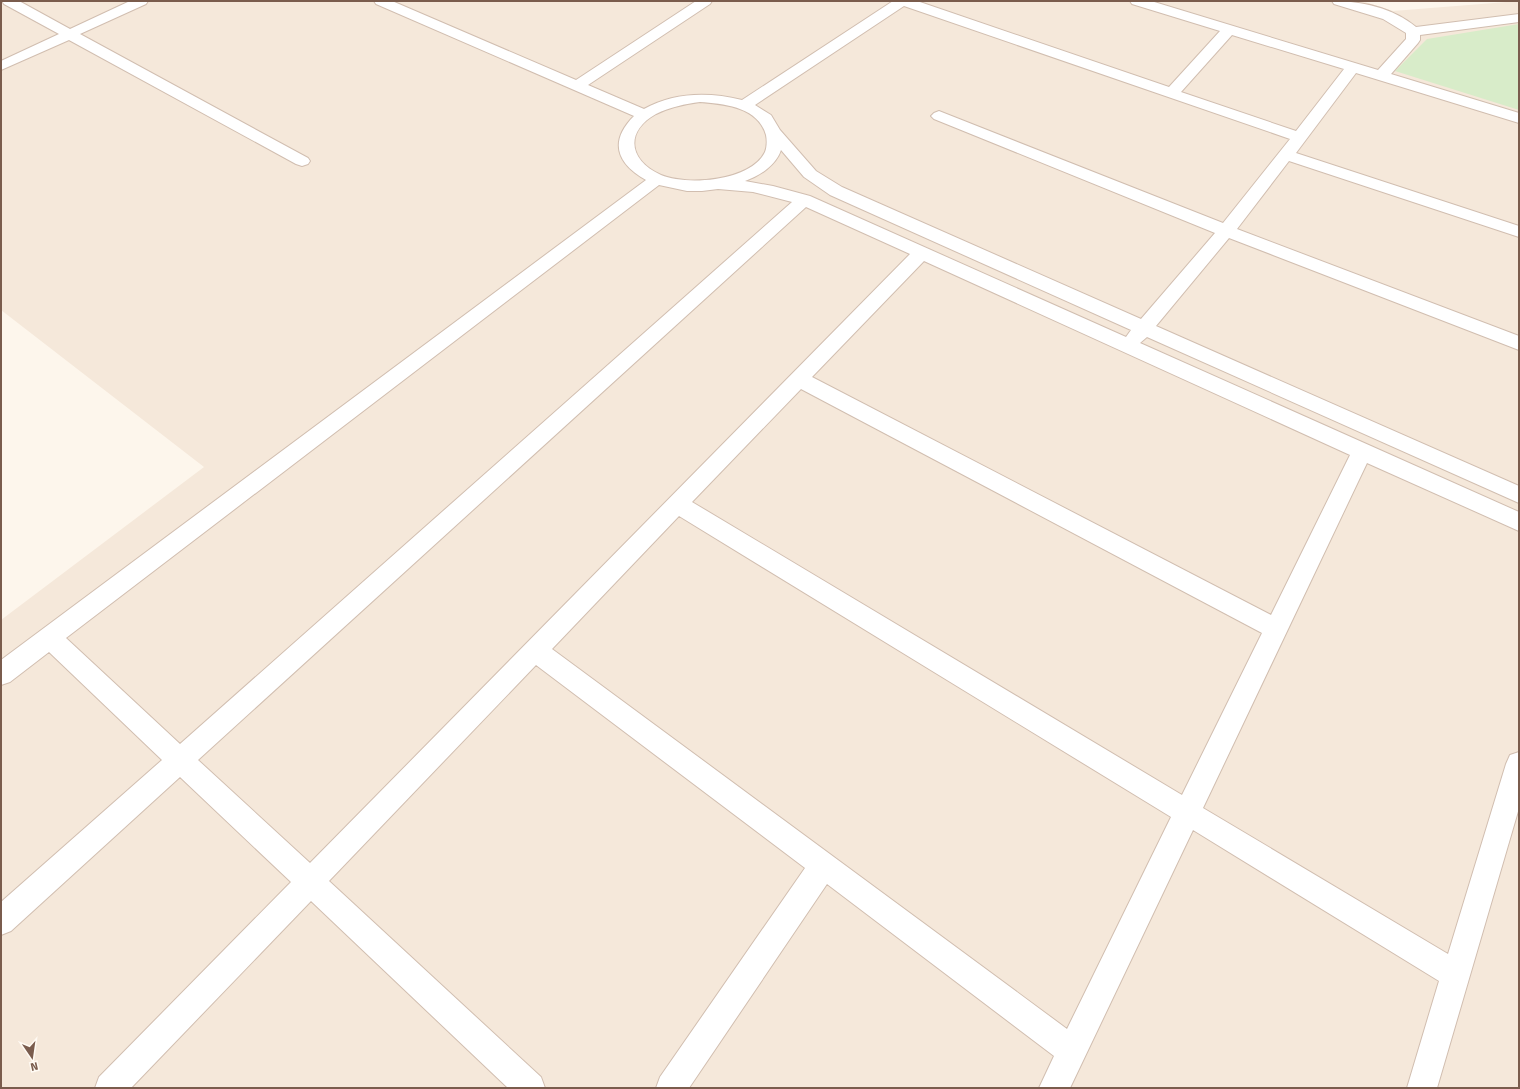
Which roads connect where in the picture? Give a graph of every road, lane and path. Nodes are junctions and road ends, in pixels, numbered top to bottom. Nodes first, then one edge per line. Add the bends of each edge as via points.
1 (9, 1) edge
2 (141, 1) edge
3 (380, 1) edge
4 (705, 1) edge
5 (903, 1) edge
6 (1138, 1) edge
7 (1339, 1) edge
8 (1519, 18) edge
9 (1229, 30) junction
10 (1413, 32) junction
11 (69, 34) junction
12 (1, 66) edge
13 (1352, 68) junction
14 (1382, 75) junction
15 (578, 85) junction
16 (1172, 93) junction
17 (743, 106) junction
18 (645, 115) junction
19 (939, 116) dead end
20 (1519, 118) edge
21 (775, 133) junction
22 (1298, 137) junction
23 (1286, 155) junction
24 (302, 161) dead end
25 (657, 179) junction
26 (720, 184) junction
27 (804, 200) junction
28 (1226, 231) junction
29 (1519, 232) edge
30 (921, 253) junction
31 (1144, 328) junction
32 (1519, 343) edge
33 (1128, 347) junction
34 (799, 379) junction
35 (1362, 452) junction
36 (1519, 495) edge
37 (676, 504) junction
38 (1519, 522) edge
39 (1276, 629) junction
40 (49, 637) junction
41 (534, 650) junction
42 (1, 674) edge
43 (180, 760) junction
44 (1519, 764) edge
45 (1187, 813) junction
46 (823, 866) junction
47 (310, 881) junction
48 (1, 920) edge
49 (1456, 975) junction
50 (1072, 1051) junction
51 (110, 1088) edge
52 (530, 1088) edge
53 (671, 1088) edge
54 (1054, 1088) edge
55 (1422, 1088) edge

1 - 11 street
2 - 11 street
3 - 15 street
4 - 15 street
5 - 16 street
5 - 17 street
6 - 9 street
7 - 10 street via 1392,17 1404,23
8 - 10 street
9 - 13 street
9 - 16 street
10 - 14 street via 1413,40
11 - 12 street
11 - 24 street
13 - 14 street
13 - 22 street
14 - 20 street
15 - 18 street
16 - 22 street
17 - 18 street via 718,99 695,99 667,104
17 - 21 street via 761,115 770,123
18 - 25 street via 626,137 626,147 630,158 638,167
19 - 28 street
21 - 26 street via 776,144 764,164 737,180
21 - 31 street via 810,174 836,191
22 - 23 street
23 - 28 street
23 - 29 street
25 - 26 street via 682,185
25 - 40 street
26 - 27 street via 774,190
27 - 30 street
27 - 43 street
28 - 31 street
28 - 32 street
30 - 33 street
30 - 34 street
31 - 33 street
31 - 36 street
33 - 35 street
34 - 37 street
34 - 39 street
35 - 38 street
35 - 39 street
37 - 41 street
37 - 45 street
39 - 45 street
40 - 42 street
40 - 43 street
41 - 46 street
41 - 47 street
43 - 47 street
43 - 48 street
44 - 49 street
45 - 49 street
45 - 50 street
46 - 50 street
46 - 53 street
47 - 51 street
47 - 52 street
49 - 55 street
50 - 54 street

